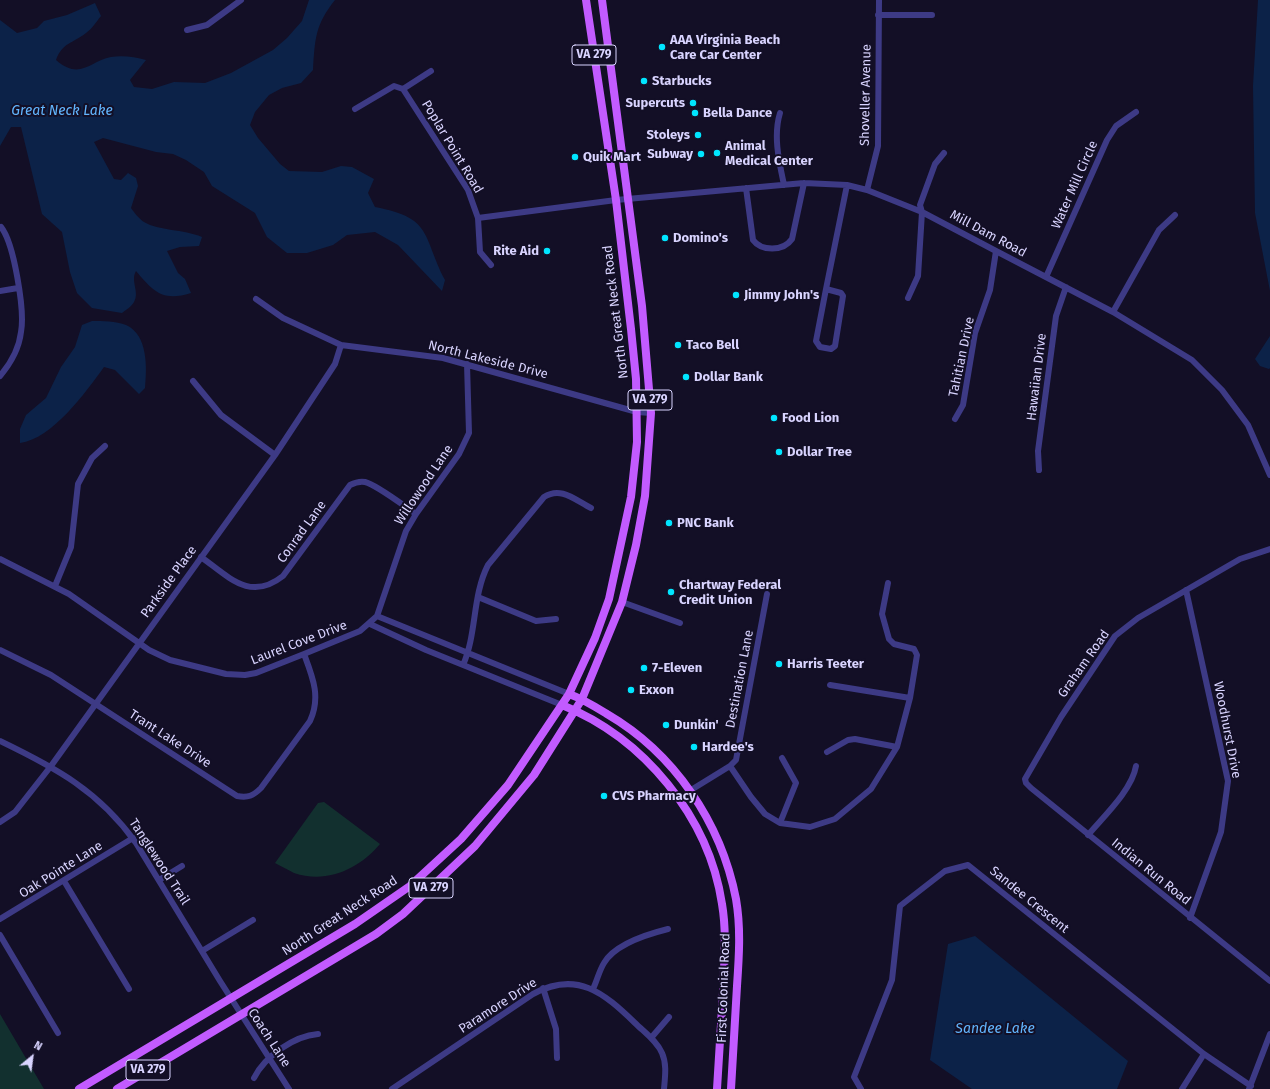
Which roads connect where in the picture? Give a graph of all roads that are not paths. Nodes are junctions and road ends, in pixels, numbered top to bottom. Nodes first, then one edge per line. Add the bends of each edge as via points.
1 (241, 0) edge
2 (586, 0) edge
3 (602, 0) edge
4 (879, 0) edge
5 (932, 14) dead end
6 (878, 15) junction
7 (187, 30) dead end
8 (431, 71) dead end
9 (403, 89) junction
10 (355, 109) dead end
11 (1136, 112) dead end
12 (780, 113) dead end
13 (944, 154) dead end
14 (804, 183) junction
15 (784, 185) junction
16 (847, 185) junction
17 (746, 188) junction
18 (867, 190) junction
19 (629, 199) junction
20 (616, 200) junction
21 (922, 212) junction
22 (1175, 215) dead end
23 (478, 218) junction
24 (1, 227) edge
25 (996, 251) junction
26 (491, 266) dead end
27 (1046, 277) junction
28 (1066, 287) junction
29 (18, 288) junction
30 (826, 289) junction
31 (0, 291) edge
32 (908, 298) dead end
33 (256, 299) dead end
34 (1113, 312) junction
35 (341, 345) junction
36 (467, 364) junction
37 (0, 376) edge
38 (194, 381) dead end
39 (637, 412) junction
40 (650, 413) junction
41 (955, 419) dead end
42 (105, 446) dead end
43 (275, 455) junction
44 (1039, 470) dead end
45 (1270, 475) edge
46 (591, 508) dead end
47 (416, 514) junction
48 (1270, 548) edge
49 (201, 557) junction
50 (0, 560) edge
51 (888, 583) dead end
52 (55, 586) junction
53 (1186, 590) junction
54 (767, 594) dead end
55 (478, 597) junction
56 (622, 602) junction
57 (377, 616) junction
58 (556, 620) dead end
59 (680, 623) dead end
60 (370, 624) junction
61 (139, 643) junction
62 (0, 650) edge
63 (304, 654) junction
64 (467, 654) junction
65 (463, 665) junction
66 (830, 685) dead end
67 (569, 694) junction
68 (910, 698) junction
69 (582, 699) junction
70 (96, 704) junction
71 (562, 705) junction
72 (575, 710) junction
73 (0, 741) edge
74 (897, 747) junction
75 (827, 752) dead end
76 (782, 758) dead end
77 (51, 766) junction
78 (730, 766) junction
79 (1136, 766) dead end
80 (1026, 775) joint
81 (691, 790) junction
82 (0, 822) edge
83 (780, 823) junction
84 (1088, 835) junction
85 (133, 838) junction
86 (182, 866) dead end
87 (159, 880) junction
88 (64, 881) junction
89 (1190, 918) junction
90 (0, 920) edge
91 (253, 920) dead end
92 (668, 929) dead end
93 (0, 935) edge
94 (202, 951) junction
95 (1270, 982) edge
96 (543, 988) junction
97 (129, 989) dead end
98 (593, 989) junction
99 (231, 999) junction
100 (242, 1015) junction
101 (669, 1017) dead end
102 (58, 1033) dead end
103 (318, 1034) dead end
104 (1270, 1034) edge
105 (651, 1038) junction
106 (1204, 1054) junction
107 (270, 1058) junction
108 (557, 1058) dead end
109 (254, 1078) dead end
110 (1250, 1088) edge
111 (79, 1089) edge
112 (117, 1089) edge
113 (289, 1089) edge
114 (393, 1089) edge
115 (664, 1089) edge
116 (717, 1089) edge
117 (731, 1089) edge
118 (861, 1089) edge
119 (1182, 1089) edge

1 - 7 street via 207,25
2 - 20 main road, North Great Neck Road / VA 279
3 - 19 main road, North Great Neck Road / VA 279
4 - 6 street, Shoveller Avenue
5 - 6 street
6 - 18 street, Shoveller Avenue via 878,146
8 - 9 street
9 - 10 street via 394,86
9 - 23 street, Poplar Point Road via 464,183
11 - 27 street, Water Mill Circle via 1116,126 1107,140
12 - 15 street via 777,140
13 - 21 street via 935,164 928,180 920,205
14 - 15 street, Mill Dam Road
14 - 16 street, Mill Dam Road
14 - 17 street via 792,239 783,247 763,248 757,246 753,240
15 - 17 street, Mill Dam Road
16 - 18 street, Mill Dam Road
16 - 30 street
17 - 19 street, Mill Dam Road
18 - 21 street, Mill Dam Road
19 - 20 street, Mill Dam Road
19 - 40 main road, North Great Neck Road / VA 279 via 642,306
20 - 23 street
20 - 39 main road, North Great Neck Road / VA 279 via 634,352
21 - 25 street, Mill Dam Road
21 - 32 street via 918,276
22 - 34 street via 1159,230
23 - 26 street, Poplar Point Road via 480,252
24 - 29 street via 10,243
25 - 27 street, Mill Dam Road
25 - 41 street, Tahitian Drive via 990,290 975,333 963,405
27 - 28 street, Mill Dam Road
28 - 34 street, Mill Dam Road
28 - 44 street, Hawaiian Drive via 1056,316 1038,451
29 - 31 street
29 - 37 street via 23,322 21,334 14,356
30 - 30 street via 816,341 820,346 831,349 835,346 843,296 840,292
33 - 35 street, North Lakeside Drive via 283,318
34 - 45 street, Mill Dam Road via 1192,360 1222,390 1248,425
35 - 36 street, North Lakeside Drive via 422,354
35 - 43 street, Parkside Place via 334,364
36 - 39 street, North Lakeside Drive
36 - 47 street, Willowood Lane via 469,433 459,454
38 - 43 street via 221,415
39 - 40 street, North Lakeside Drive
39 - 67 main road, North Great Neck Road / VA 279 via 637,442 631,497 609,599 595,638
40 - 56 main road, North Great Neck Road / VA 279 via 645,496
42 - 52 street via 92,458 78,484 71,547
43 - 49 street, Parkside Place
46 - 55 street via 558,492 544,497 488,565
47 - 49 street, Conrad Lane via 373,486 365,482 356,482 350,485 284,576 275,583 266,587 245,587
47 - 57 street, Willowood Lane via 400,546
48 - 53 street, Graham Road via 1240,559
49 - 61 street, Parkside Place
50 - 52 street, Laurel Cove Drive
51 - 68 street via 882,614 890,639 894,644 914,649 917,655
52 - 61 street, Laurel Cove Drive
53 - 80 street, Graham Road via 1138,618 1115,636 1060,717
53 - 89 street, Woodhurst Drive via 1228,781 1221,832
54 - 78 street, Destination Lane via 736,760
55 - 58 street via 536,621
55 - 64 street
56 - 59 street
56 - 69 main road, North Great Neck Road / VA 279
57 - 60 street, Laurel Cove Drive
57 - 64 street
60 - 63 street, Laurel Cove Drive via 360,631
60 - 65 street
61 - 63 street, Laurel Cove Drive via 170,660 237,675 256,673
61 - 70 street, Parkside Place
62 - 70 street, Trant Lake Drive via 51,675
63 - 70 street, Trant Lake Drive via 316,697 313,714 255,795 237,796
64 - 65 street
64 - 67 street
65 - 71 street
66 - 68 street
67 - 69 main road, First Colonial Road
67 - 71 main road, North Great Neck Road / VA 279
68 - 74 street
69 - 72 main road, North Great Neck Road / VA 279
69 - 81 main road, First Colonial Road via 636,733 666,761
70 - 77 street, Parkside Place
71 - 72 main road, First Colonial Road
71 - 99 main road, North Great Neck Road / VA 279 via 508,785 461,839 410,886 355,924
72 - 100 main road, North Great Neck Road / VA 279 via 516,800 475,846 403,914 376,934
72 - 116 main road, First Colonial Road via 621,740 645,759 664,779 698,830 712,863 722,903 725,949
73 - 77 street, Tanglewood Trail
74 - 75 street via 855,739 848,740
74 - 83 street via 871,789 835,819 810,827
76 - 83 street via 796,783
77 - 82 street, Parkside Place via 15,812
77 - 85 street, Tanglewood Trail via 92,795 112,813
78 - 81 street
78 - 83 street via 765,814
79 - 84 street via 1122,794
80 - 84 street, Indian Run Road via 1026,783 1030,788
81 - 117 main road, First Colonial Road via 719,841 736,899 740,940
84 - 89 street, Indian Run Road
85 - 87 street, Tanglewood Trail
85 - 88 street, Oak Pointe Lane
86 - 87 street
87 - 94 street, Tanglewood Trail
88 - 90 street, Oak Pointe Lane
88 - 97 street
89 - 95 street, Indian Run Road
91 - 94 street
92 - 98 street via 647,934 614,952 604,963
93 - 102 street
94 - 99 street, Tanglewood Trail
96 - 98 street, Paramore Drive via 572,984
96 - 108 street via 556,1029
96 - 114 street, Paramore Drive
98 - 105 street, Paramore Drive via 611,1000
99 - 100 street, Coach Lane
99 - 111 main road, North Great Neck Road / VA 279
100 - 107 street, Coach Lane
100 - 112 main road, North Great Neck Road / VA 279
101 - 105 street
103 - 107 street via 301,1037
104 - 110 street
105 - 115 street, Paramore Drive via 662,1051 665,1061
106 - 110 street, Sandee Crescent
106 - 118 street, Sandee Crescent via 968,865 945,871 900,906 892,980 854,1077
106 - 119 street
107 - 109 street
107 - 113 street, Coach Lane

